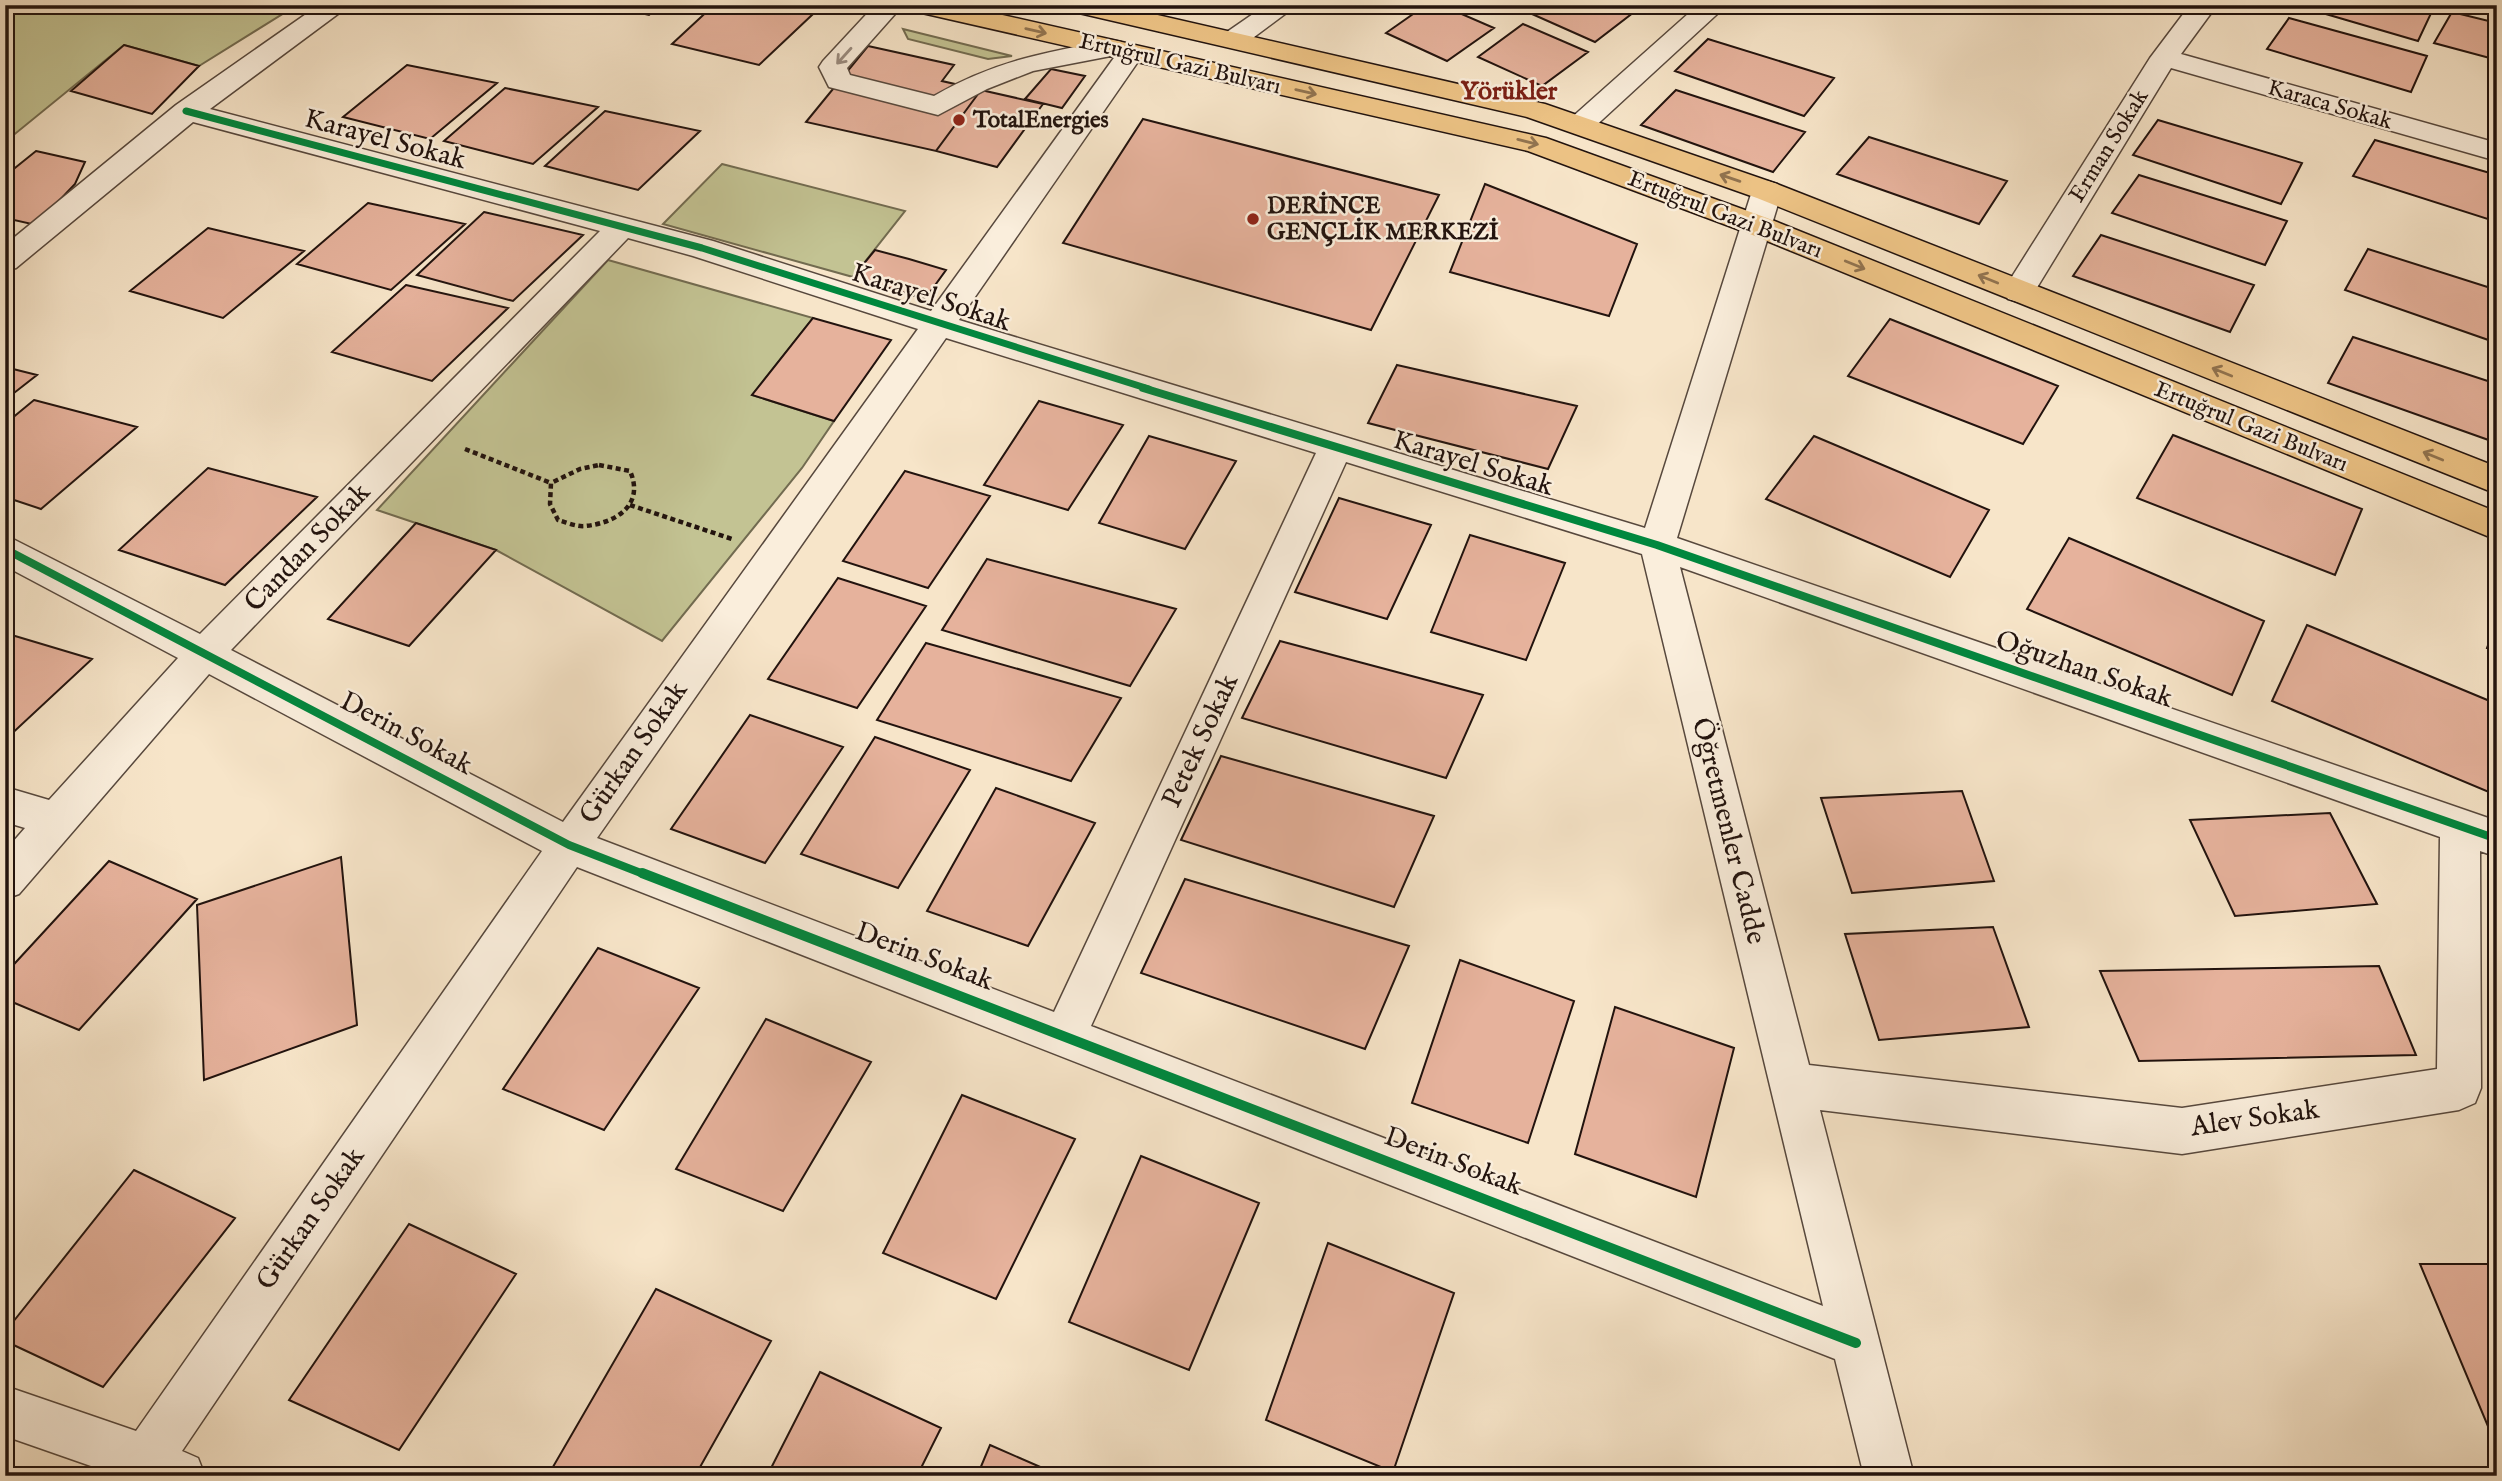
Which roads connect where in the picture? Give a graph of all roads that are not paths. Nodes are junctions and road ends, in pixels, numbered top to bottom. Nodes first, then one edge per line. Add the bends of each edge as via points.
1 (337, 5) edge
2 (890, 5) edge
3 (922, 5) edge
4 (1079, 5) edge
5 (1284, 5) edge
6 (1714, 5) edge
7 (2204, 5) edge
8 (1233, 40) junction
9 (1121, 50) junction
10 (2164, 58) junction
11 (186, 111) junction
12 (1580, 125) junction
13 (2497, 152) edge
14 (1762, 208) junction
15 (622, 226) junction
16 (5, 261) edge
17 (2019, 291) junction
18 (936, 324) junction
19 (1337, 445) junction
20 (2497, 481) edge
21 (2497, 527) edge
22 (1657, 545) junction
23 (5, 549) edge
24 (205, 654) junction
25 (5, 804) edge
26 (55, 820) junction
27 (2479, 832) edge
28 (569, 845) junction
29 (5, 881) edge
30 (1065, 1036) junction
31 (1791, 1085) junction
32 (1856, 1343) junction
33 (5, 1411) edge
34 (153, 1470) edge
35 (1889, 1476) edge

1 - 11 street
2 -> 9 street via 833,67 839,81 939,106 977,83 1026,64
3 -> 9 main road, Ertuğrul Gazi Bulvarı
4 - 8 main road, Ertuğrul Gazi Bulvarı
5 - 8 street
6 - 12 street
7 - 10 street, Erman Sokak
8 - 12 main road, Ertuğrul Gazi Bulvarı via 1535,110
9 -> 14 main road, Ertuğrul Gazi Bulvarı via 1536,144
9 - 18 street, Gürkan Sokak
10 - 13 street, Karaca Sokak
10 - 17 street, Erman Sokak
11 - 15 street, Karayel Sokak
11 - 16 street
14 -> 12 main road, Ertuğrul Gazi Bulvarı
17 -> 14 main road, Ertuğrul Gazi Bulvarı
14 -> 21 main road, Ertuğrul Gazi Bulvarı
14 - 22 street
15 - 18 street, Karayel Sokak
15 - 24 street, Candan Sokak
20 -> 17 main road, Ertuğrul Gazi Bulvarı
18 - 19 street, Karayel Sokak
18 - 28 street, Gürkan Sokak
19 - 22 street, Karayel Sokak
19 - 30 street, Petek Sokak
22 - 27 street, Oğuzhan Sokak
22 - 31 street, Öğretmenler Cadde
23 - 24 street, Derin Sokak
24 - 26 street, Candan Sokak
24 - 28 street, Derin Sokak
25 - 26 street
26 - 29 street, Candan Sokak
27 - 31 street, Alev Sokak via 2459,1088 2182,1131
28 - 30 street, Derin Sokak
28 - 34 street, Gürkan Sokak
30 - 32 street, Derin Sokak
31 - 32 street, Öğretmenler Cadde
32 - 35 street, Öğretmenler Cadde
33 - 34 street

